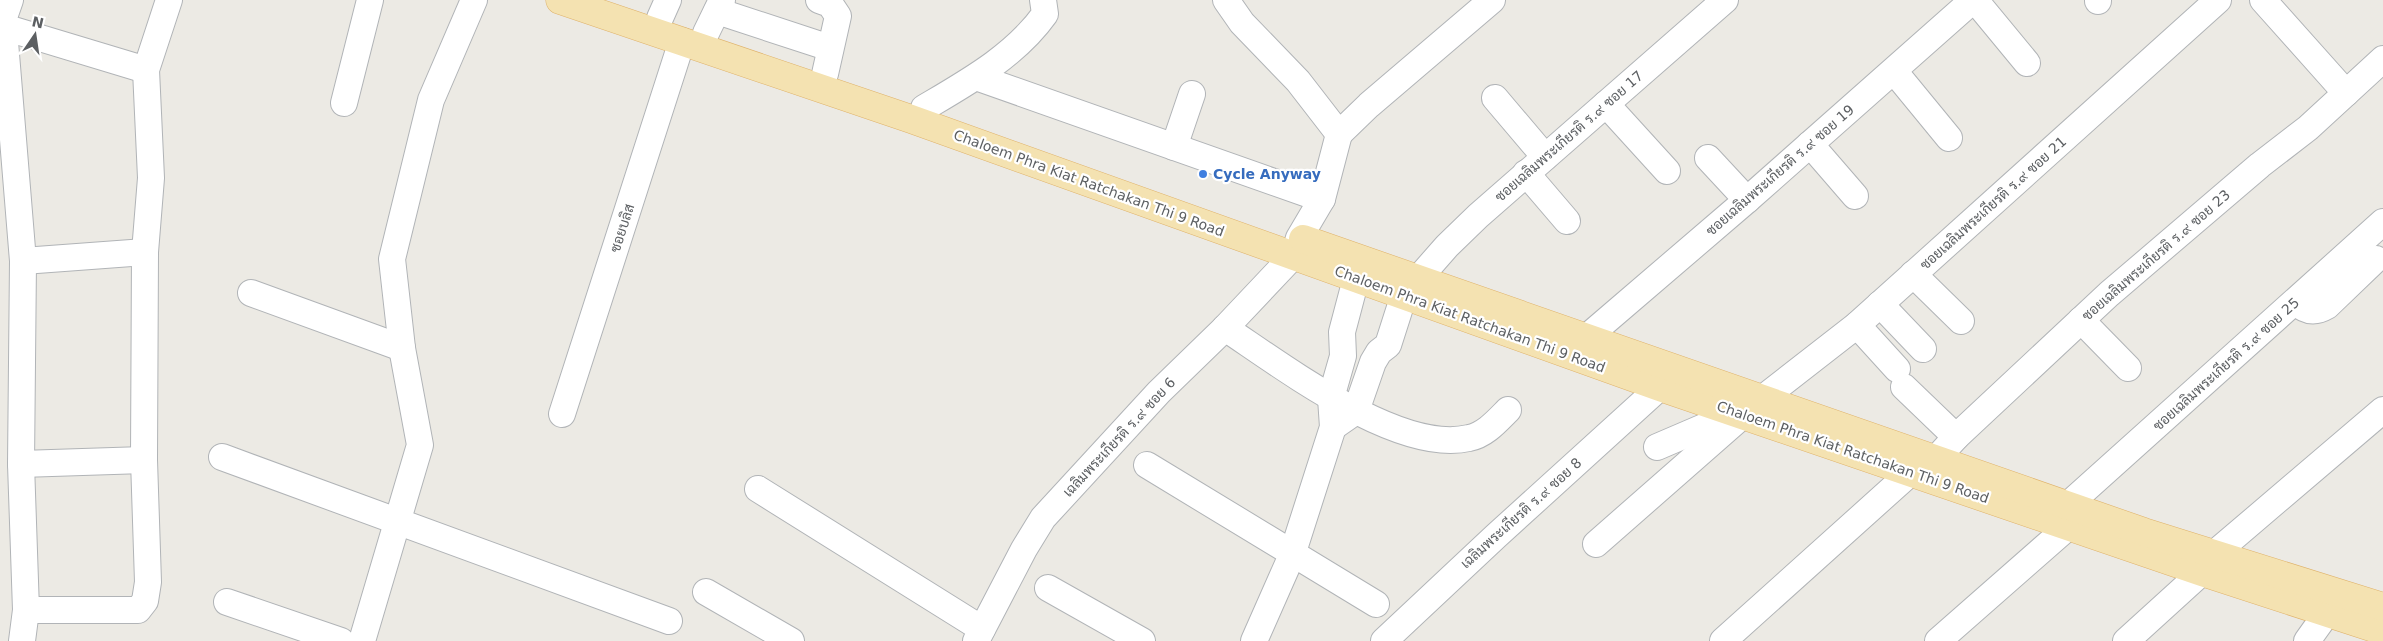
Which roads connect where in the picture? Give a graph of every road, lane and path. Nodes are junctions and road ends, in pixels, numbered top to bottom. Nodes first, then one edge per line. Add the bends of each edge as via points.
1 (10, 0) edge
2 (21, 0) edge
3 (169, 0) edge
4 (370, 0) edge
5 (474, 0) edge
6 (560, 0) edge
7 (609, 0) edge
8 (1042, 0) edge
9 (1226, 0) edge
10 (1492, 0) edge
11 (1725, 0) edge
12 (1974, 0) edge
13 (2218, 0) edge
14 (2263, 0) edge
15 (827, 1) edge
16 (664, 9) edge
17 (706, 27) edge
18 (4, 31) edge
19 (2383, 59) edge
20 (2027, 63) dead end
21 (146, 70) junction
22 (825, 70) junction
23 (1894, 71) junction
24 (976, 77) junction
25 (2346, 93) junction
26 (1192, 94) dead end
27 (1495, 98) dead end
28 (344, 103) dead end
29 (1606, 104) junction
30 (924, 108) junction
31 (1339, 134) junction
32 (1949, 138) dead end
33 (1810, 144) junction
34 (1174, 147) junction
35 (1708, 158) dead end
36 (1536, 165) junction
37 (1667, 171) dead end
38 (1855, 196) dead end
39 (1322, 199) junction
40 (1747, 200) junction
41 (1567, 221) dead end
42 (2383, 222) edge
43 (1296, 247) junction
44 (145, 252) junction
45 (2376, 259) dead end
46 (23, 261) junction
47 (1913, 274) junction
48 (1356, 279) junction
49 (1411, 287) junction
50 (251, 293) dead end
51 (2296, 302) junction
52 (1880, 304) junction
53 (2081, 320) junction
54 (1961, 321) dead end
55 (1857, 325) junction
56 (1225, 328) junction
57 (1586, 338) junction
58 (402, 348) junction
59 (1923, 349) dead end
60 (2128, 368) dead end
61 (1660, 388) junction
62 (1331, 398) junction
63 (1741, 407) junction
64 (1508, 410) dead end
65 (2383, 410) edge
66 (1356, 411) junction
67 (562, 414) dead end
68 (1333, 427) junction
69 (1956, 436) junction
70 (1657, 447) dead end
71 (222, 457) dead end
72 (1936, 459) junction
73 (144, 460) junction
74 (21, 464) junction
75 (1148, 465) dead end
76 (1911, 472) junction
77 (758, 490) dead end
78 (2069, 516) junction
79 (398, 523) junction
80 (1596, 544) dead end
81 (1292, 554) junction
82 (2208, 563) junction
83 (1048, 588) dead end
84 (706, 592) dead end
85 (227, 602) dead end
86 (1376, 604) dead end
87 (2383, 607) edge
88 (26, 610) junction
89 (2327, 613) junction
90 (668, 621) dead end
91 (2383, 631) edge
92 (979, 635) edge
93 (1393, 639) edge
94 (22, 641) edge
95 (341, 641) edge
96 (362, 641) edge
97 (791, 641) edge
98 (1142, 641) edge
99 (1254, 641) edge
100 (1723, 641) edge
101 (1938, 641) edge
102 (2126, 641) edge
103 (2307, 641) edge

1 - 18 street
2 - 18 street
3 - 21 street
4 - 28 street
5 - 58 street via 431,100 392,259
6 - 17 main road, Chaloem Phra Kiat Ratchakan Thi 9 Road
7 - 16 main road, Chaloem Phra Kiat Ratchakan Thi 9 Road
8 - 24 street via 1045,14 1032,33
9 - 31 street via 1242,23 1298,81
10 - 31 street
11 - 29 street, ซอยเฉลิมพระเกียรติ ร.๙ ซอย 17
12 - 20 street
12 - 23 street, ซอยเฉลิมพระเกียรติ ร.๙ ซอย 19
13 - 47 street, ซอยเฉลิมพระเกียรติ ร.๙ ซอย 21
14 - 25 street
15 - 22 street via 838,16
16 - 17 main road, Chaloem Phra Kiat Ratchakan Thi 9 Road
17 - 22 main road, Chaloem Phra Kiat Ratchakan Thi 9 Road
17 - 67 street, ซอยบลิส
18 - 21 street
18 - 46 street
19 - 25 street, ซอยเฉลิมพระเกียรติ ร.๙ ซอย 23
21 - 44 street via 151,178
22 - 30 main road, Chaloem Phra Kiat Ratchakan Thi 9 Road
22 - 43 main road, Chaloem Phra Kiat Ratchakan Thi 9 Road
23 - 32 street
23 - 33 street, ซอยเฉลิมพระเกียรติ ร.๙ ซอย 19
24 - 30 street
24 - 34 street
25 - 53 street, ซอยเฉลิมพระเกียรติ ร.๙ ซอย 23
26 - 34 street
27 - 36 street
29 - 36 street, ซอยเฉลิมพระเกียรติ ร.๙ ซอย 17
29 - 37 street
30 - 43 main road, Chaloem Phra Kiat Ratchakan Thi 9 Road
31 - 39 street, เฉลิมพระเกียรติ ร.๙ ซอย 6
33 - 38 street
33 - 40 street, ซอยเฉลิมพระเกียรติ ร.๙ ซอย 19
34 - 39 street
35 - 40 street
36 - 41 street
36 - 49 street, ซอยเฉลิมพระเกียรติ ร.๙ ซอย 17 via 1447,246
39 - 43 street, เฉลิมพระเกียรติ ร.๙ ซอย 6
40 - 57 street, ซอยเฉลิมพระเกียรติ ร.๙ ซอย 19
42 - 51 street, ซอยเฉลิมพระเกียรติ ร.๙ ซอย 25
43 - 48 main road, Chaloem Phra Kiat Ratchakan Thi 9 Road
43 - 49 main road, Chaloem Phra Kiat Ratchakan Thi 9 Road
43 - 56 street, เฉลิมพระเกียรติ ร.๙ ซอย 6
44 - 46 street
44 - 73 street
45 - 51 street via 2320,310 2303,309
46 - 74 street
47 - 52 street, ซอยเฉลิมพระเกียรติ ร.๙ ซอย 21
47 - 54 street
48 - 49 main road, Chaloem Phra Kiat Ratchakan Thi 9 Road
48 - 62 street via 1342,332 1344,356
49 - 57 main road, Chaloem Phra Kiat Ratchakan Thi 9 Road
49 - 61 main road, Chaloem Phra Kiat Ratchakan Thi 9 Road
49 - 66 street via 1388,345 1373,362
50 - 58 street
51 - 78 street, ซอยเฉลิมพระเกียรติ ร.๙ ซอย 25
52 - 55 street, ซอยเฉลิมพระเกียรติ ร.๙ ซอย 21
52 - 59 street
53 - 60 street
53 - 69 street, ซอยเฉลิมพระเกียรติ ร.๙ ซอย 23
55 - 63 street, ซอยเฉลิมพระเกียรติ ร.๙ ซอย 21
55 - 69 street via 1900,378
56 - 62 street
56 - 92 street, เฉลิมพระเกียรติ ร.๙ ซอย 6 via 1159,392 1043,518
57 - 63 main road, Chaloem Phra Kiat Ratchakan Thi 9 Road
58 - 79 street via 420,445
61 - 63 main road, Chaloem Phra Kiat Ratchakan Thi 9 Road
61 - 93 street, เฉลิมพระเกียรติ ร.๙ ซอย 8 via 1496,536
62 - 66 street
62 - 68 street
63 - 70 street via 1718,413 1706,426
63 - 72 main road, Chaloem Phra Kiat Ratchakan Thi 9 Road
63 - 76 main road, Chaloem Phra Kiat Ratchakan Thi 9 Road
63 - 80 street, ซอยเฉลิมพระเกียรติ ร.๙ ซอย 21
64 - 66 street via 1491,427 1470,438 1451,440 1428,438
65 - 82 street
66 - 68 street
68 - 81 street
69 - 72 street, ซอยเฉลิมพระเกียรติ ร.๙ ซอย 23
71 - 79 street
72 - 78 main road, Chaloem Phra Kiat Ratchakan Thi 9 Road
73 - 74 street
73 - 88 street via 148,582 145,601 138,610
74 - 88 street
75 - 81 street
76 - 78 main road, Chaloem Phra Kiat Ratchakan Thi 9 Road
76 - 100 street
77 - 92 street
78 - 82 main road, Chaloem Phra Kiat Ratchakan Thi 9 Road
78 - 101 street, ซอยเฉลิมพระเกียรติ ร.๙ ซอย 25
79 - 90 street
79 - 96 street
81 - 86 street
81 - 99 street
82 - 87 main road, Chaloem Phra Kiat Ratchakan Thi 9 Road
82 - 89 main road, Chaloem Phra Kiat Ratchakan Thi 9 Road
82 - 102 street
83 - 98 street
84 - 97 street
85 - 95 street
88 - 94 street
89 - 91 main road, Chaloem Phra Kiat Ratchakan Thi 9 Road
89 - 103 street

